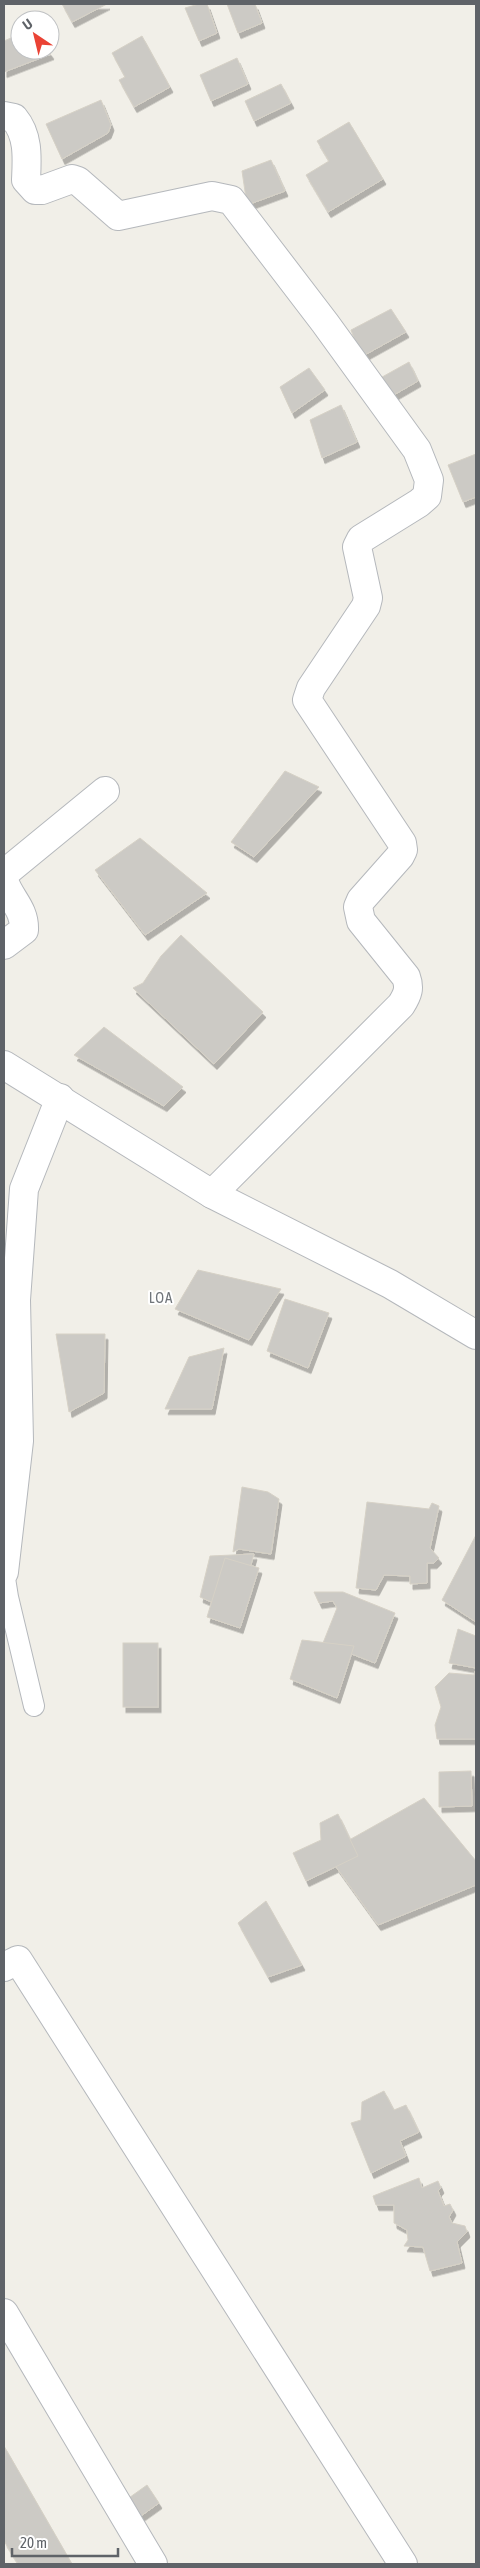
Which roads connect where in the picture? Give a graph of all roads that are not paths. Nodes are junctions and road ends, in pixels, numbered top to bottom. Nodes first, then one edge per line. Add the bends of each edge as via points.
1 (4, 116) edge
2 (105, 791) dead end
3 (4, 880) edge
4 (4, 945) edge
5 (4, 1065) edge
6 (60, 1098) junction
7 (212, 1194) junction
8 (476, 1335) edge
9 (4, 1572) edge
10 (34, 1706) dead end
11 (4, 1967) edge
12 (4, 2313) edge
13 (153, 2564) edge
14 (403, 2564) edge

1 - 7 street via 14,118 23,133 27,146 26,180 35,190 72,179 118,216 212,196 231,200 417,450 429,480 427,496 423,500 361,539 357,547 368,598 366,606 311,688 307,700 402,843 400,856 360,900 358,914 406,976 407,996
2 - 3 street via 5,873
3 - 4 street via 25,921 24,930
5 - 6 street
6 - 7 street
6 - 9 street via 24,1189 16,1300 19,1441
7 - 8 street via 390,1284
9 - 10 lane
11 - 14 street via 18,1960
12 - 13 street

